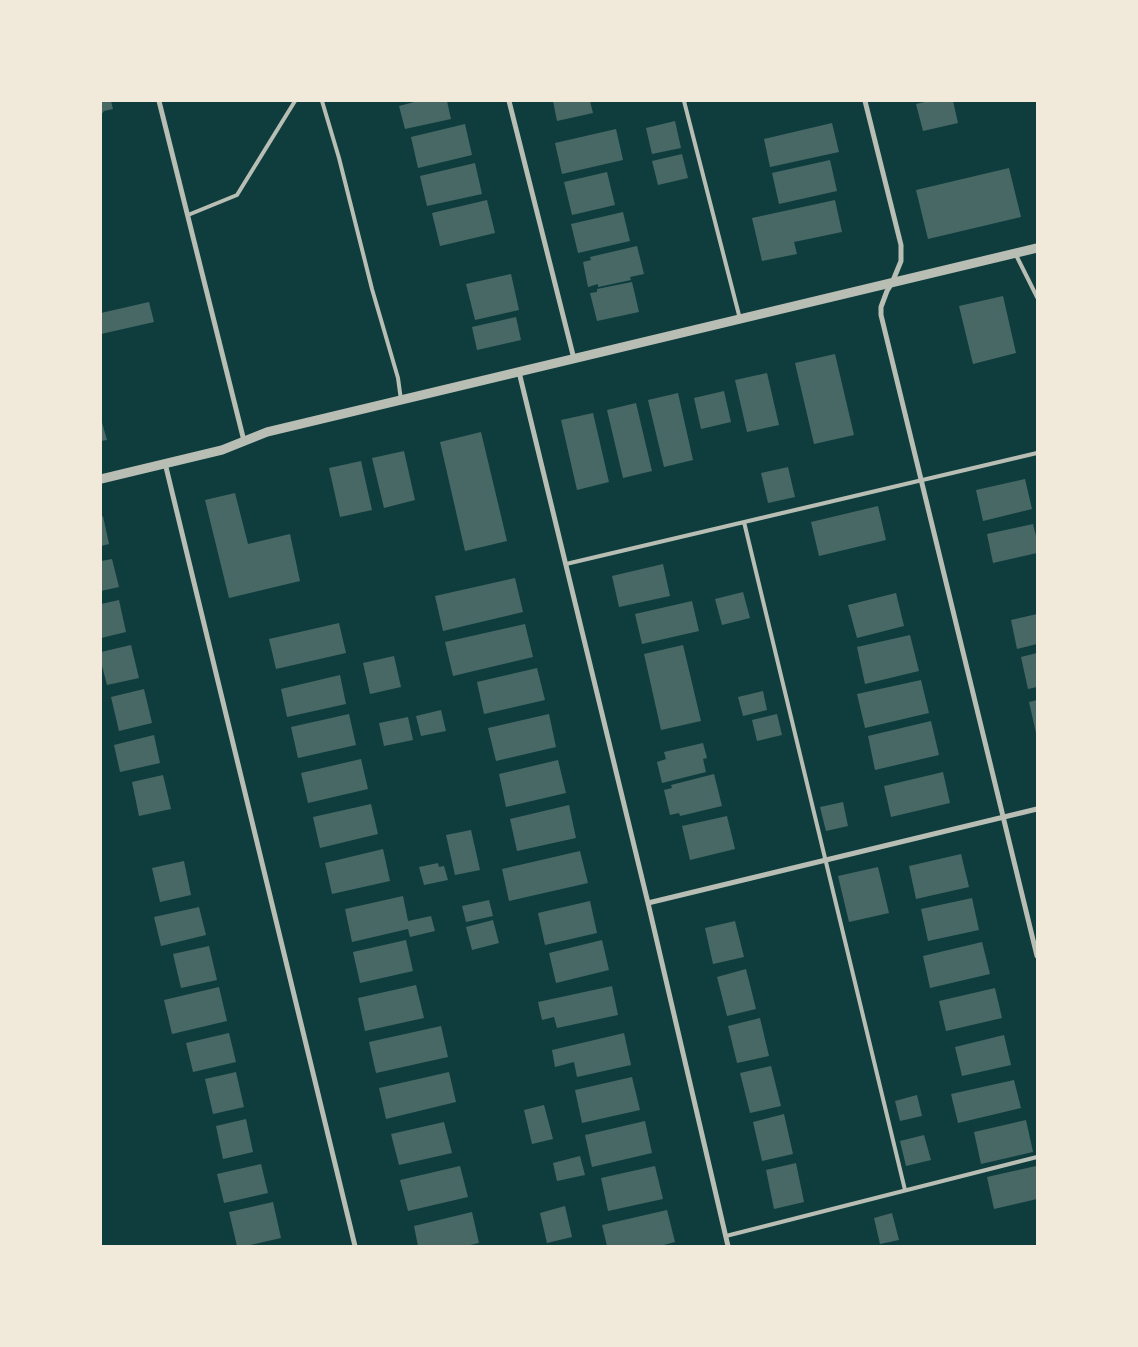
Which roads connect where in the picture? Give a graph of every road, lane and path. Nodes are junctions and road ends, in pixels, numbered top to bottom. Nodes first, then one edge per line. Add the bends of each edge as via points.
1 (159, 101) edge
2 (295, 101) edge
3 (322, 101) edge
4 (509, 101) edge
5 (684, 101) edge
6 (865, 101) edge
7 (188, 215) junction
8 (1037, 248) edge
9 (1015, 253) junction
10 (892, 282) junction
11 (1037, 297) edge
12 (740, 319) junction
13 (574, 358) junction
14 (519, 372) junction
15 (401, 400) junction
16 (244, 441) junction
17 (1037, 453) edge
18 (165, 463) junction
19 (101, 479) edge
20 (921, 479) junction
21 (744, 522) junction
22 (566, 564) junction
23 (1037, 809) edge
24 (1004, 817) junction
25 (825, 860) junction
26 (648, 903) junction
27 (1037, 956) edge
28 (1037, 1157) edge
29 (905, 1190) junction
30 (726, 1236) junction
31 (354, 1246) edge
32 (728, 1246) edge

1 - 7 street
2 - 7 lane via 237,195
3 - 15 lane via 398,378
4 - 13 street
5 - 12 lane
6 - 10 street via 901,245 901,261
7 - 16 street
8 - 9 street
9 - 10 street
9 - 11 lane
10 - 12 street
10 - 20 street via 881,307 881,315
12 - 13 street
13 - 14 street
14 - 15 street
14 - 22 street
15 - 16 street via 266,432
16 - 18 street via 222,450
17 - 20 lane
18 - 19 street
18 - 31 street
20 - 21 lane
20 - 24 street
21 - 22 lane
21 - 25 lane
22 - 26 street
23 - 24 street
24 - 25 street
24 - 27 street
25 - 26 street
25 - 29 lane
26 - 30 street
28 - 29 lane
29 - 30 lane
30 - 32 street

